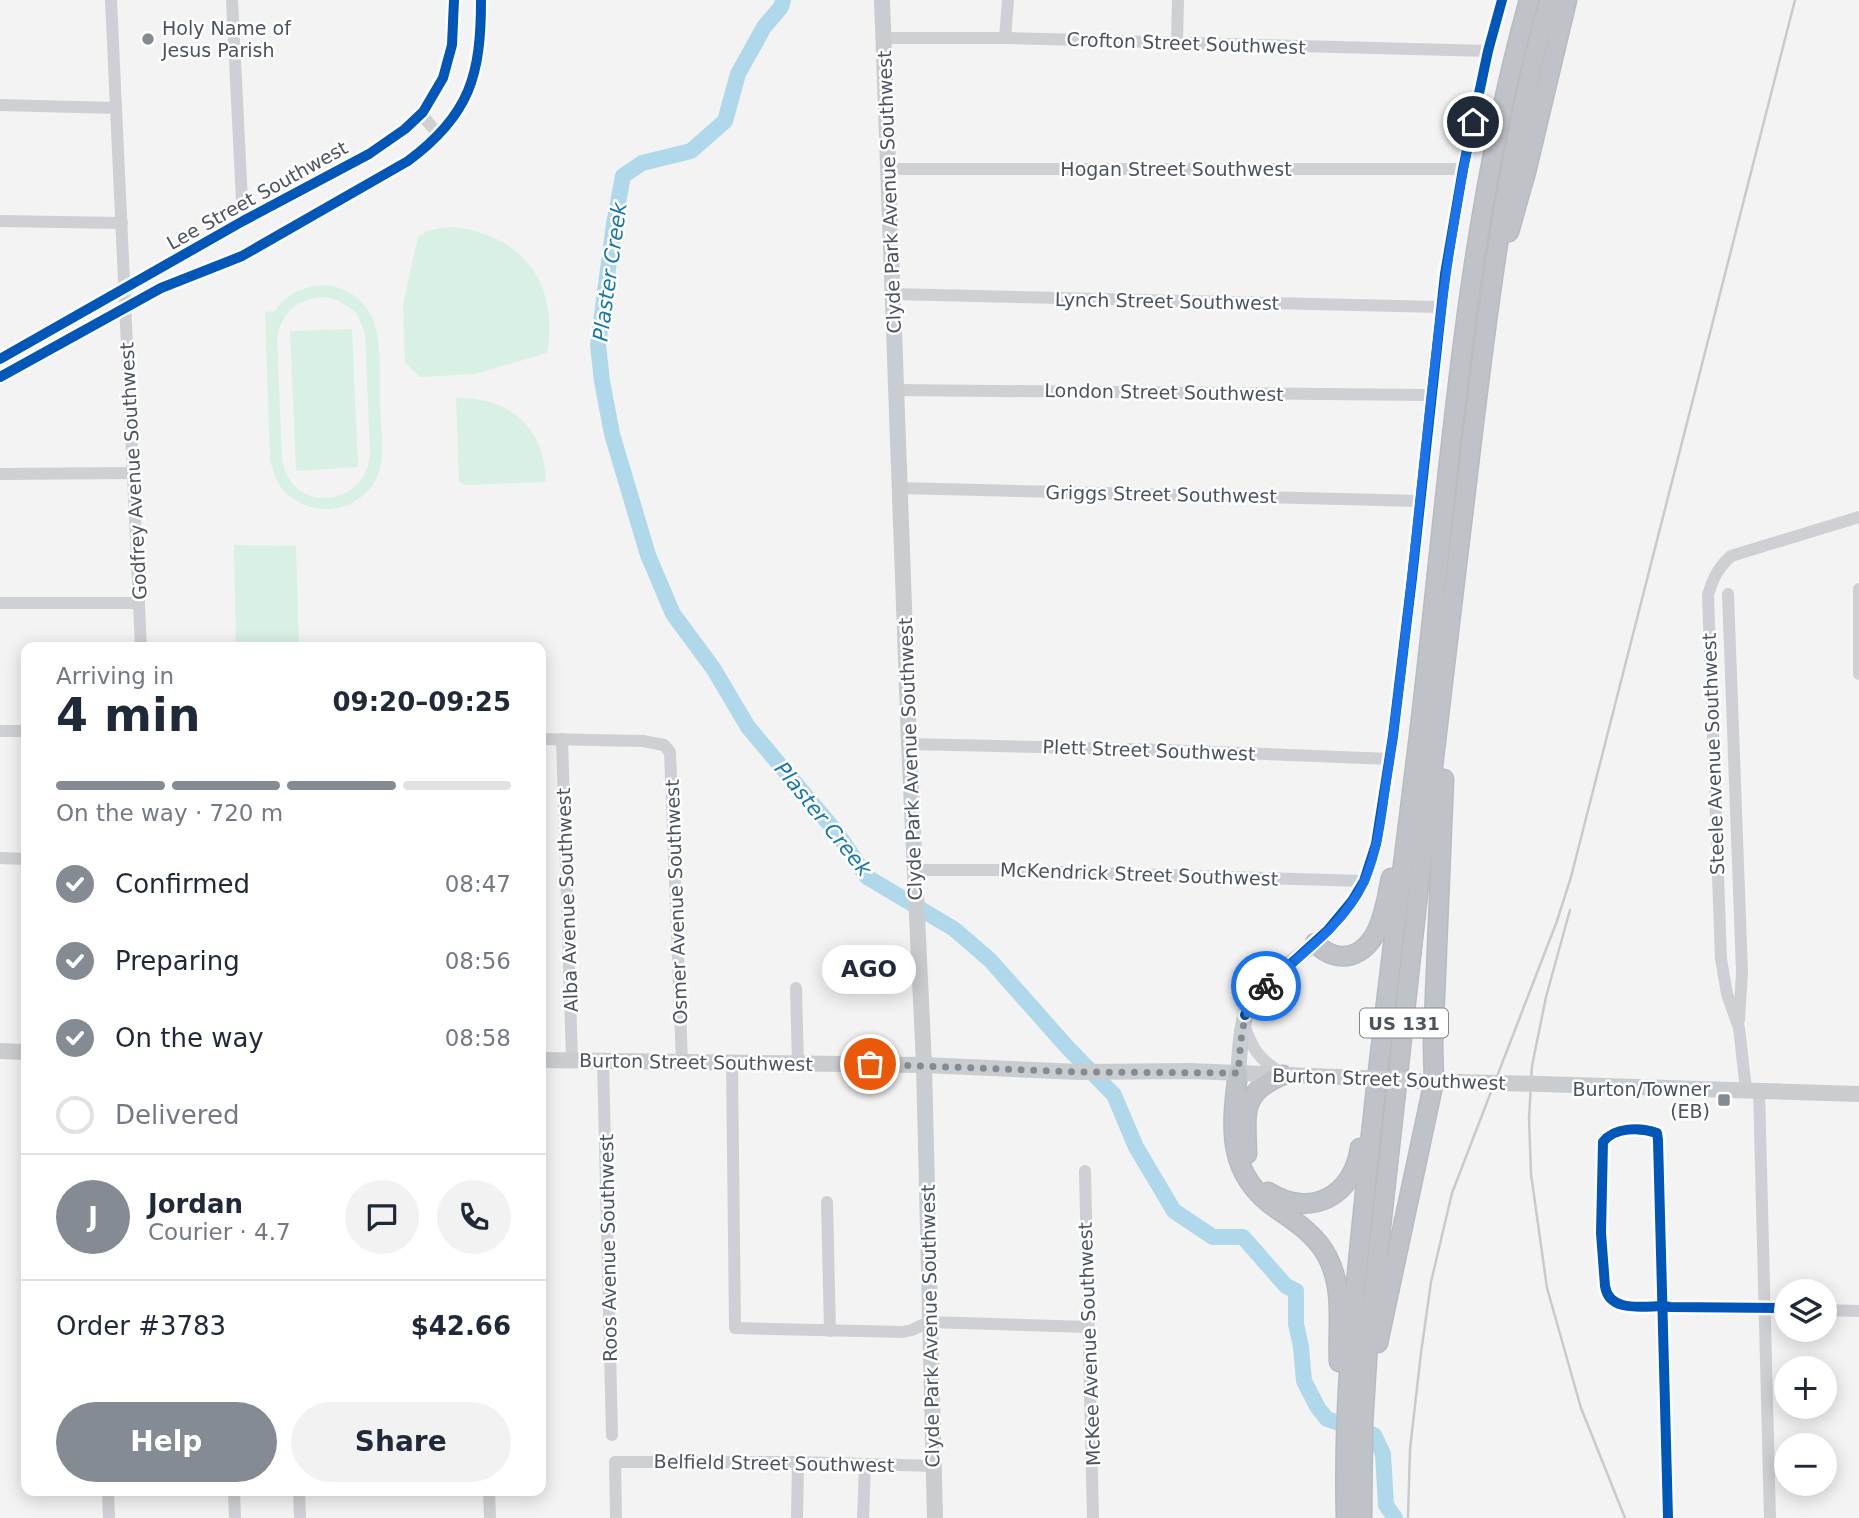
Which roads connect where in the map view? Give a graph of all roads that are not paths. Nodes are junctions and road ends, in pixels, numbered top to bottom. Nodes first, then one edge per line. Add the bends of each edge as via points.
1 (111, 0) edge
2 (232, 0) edge
3 (454, 0) edge
4 (481, 0) edge
5 (882, 0) edge
6 (1008, 0) edge
7 (1178, 0) edge
8 (1502, 0) edge
9 (1529, 0) edge
10 (1549, 0) edge
11 (1567, 0) edge
12 (884, 38) junction
13 (1006, 38) junction
14 (1177, 43) junction
15 (1488, 51) junction
16 (0, 105) edge
17 (116, 108) junction
18 (421, 114) junction
19 (439, 135) junction
20 (889, 169) junction
21 (1463, 169) junction
22 (0, 221) edge
23 (243, 221) junction
24 (122, 223) junction
25 (124, 289) junction
26 (893, 294) junction
27 (1440, 307) junction
28 (125, 308) junction
29 (1488, 310) junction
30 (0, 359) edge
31 (0, 377) edge
32 (897, 390) junction
33 (1431, 395) junction
34 (133, 473) junction
35 (0, 474) edge
36 (900, 488) junction
37 (1421, 501) junction
38 (1859, 517) edge
39 (1859, 589) edge
40 (1728, 594) dead end
41 (0, 603) edge
42 (139, 603) junction
43 (141, 642) edge
44 (1447, 646) junction
45 (1859, 674) edge
46 (0, 731) edge
47 (21, 731) edge
48 (546, 739) edge
49 (562, 739) junction
50 (909, 744) junction
51 (1390, 760) junction
52 (1413, 783) junction
53 (0, 859) edge
54 (21, 859) edge
55 (915, 876) junction
56 (1364, 881) junction
57 (1315, 943) junction
58 (796, 988) dead end
59 (1244, 1022) junction
60 (1739, 1028) junction
61 (0, 1051) edge
62 (21, 1052) edge
63 (546, 1060) edge
64 (572, 1060) junction
65 (603, 1061) junction
66 (682, 1062) junction
67 (732, 1063) junction
68 (798, 1063) junction
69 (925, 1065) junction
70 (1238, 1073) junction
71 (1283, 1074) junction
72 (1426, 1081) junction
73 (1752, 1090) junction
74 (1859, 1094) edge
75 (1372, 1119) junction
76 (1084, 1171) dead end
77 (827, 1202) dead end
78 (1664, 1307) junction
79 (1766, 1308) junction
80 (1774, 1308) edge
81 (1837, 1310) edge
82 (1859, 1311) edge
83 (929, 1322) junction
84 (1088, 1327) junction
85 (830, 1331) junction
86 (1348, 1391) junction
87 (1363, 1403) junction
88 (612, 1435) dead end
89 (798, 1462) junction
90 (865, 1464) junction
91 (934, 1466) junction
92 (108, 1496) edge
93 (234, 1496) edge
94 (299, 1496) edge
95 (489, 1496) edge
96 (109, 1518) edge
97 (235, 1518) edge
98 (300, 1518) edge
99 (491, 1518) edge
100 (616, 1518) edge
101 (797, 1518) edge
102 (863, 1518) edge
103 (935, 1518) edge
104 (1093, 1518) edge
105 (1346, 1518) edge
106 (1362, 1518) edge
107 (1668, 1518) edge
108 (1770, 1518) edge

1 - 17 street, Godfrey Avenue Southwest
2 - 23 street
3 - 18 street, Lee Street Southwest via 449,65
4 - 19 street, Lee Street Southwest via 476,70 456,114
5 - 12 main road, Clyde Park Avenue Southwest
6 - 13 street
7 - 14 street
8 - 15 street
9 - 52 highway, US 131 via 1496,143 1473,275
10 - 29 highway, US 131 via 1503,203
11 - 29 highway
12 - 13 street, Crofton Street Southwest
12 - 20 main road, Clyde Park Avenue Southwest
13 - 14 street, Crofton Street Southwest
14 - 15 street, Crofton Street Southwest
15 - 21 street
16 - 17 street
17 - 24 street, Godfrey Avenue Southwest
18 - 19 street
18 - 23 street, Lee Street Southwest via 369,154
19 - 28 street, Lee Street Southwest via 408,161 242,256 186,277
20 - 21 street, Hogan Street Southwest
20 - 26 main road, Clyde Park Avenue Southwest
21 - 27 street
22 - 24 street
23 - 25 street, Lee Street Southwest
24 - 25 street, Godfrey Avenue Southwest
25 - 28 street, Godfrey Avenue Southwest
25 - 30 street, Lee Street Southwest
26 - 27 street, Lynch Street Southwest
26 - 32 main road, Clyde Park Avenue Southwest
27 - 33 street
28 - 31 street, Lee Street Southwest
28 - 34 street, Godfrey Avenue Southwest
29 - 44 highway, US 131
32 - 33 street, London Street Southwest
32 - 36 main road, Clyde Park Avenue Southwest
33 - 37 street
34 - 35 street
34 - 42 street, Godfrey Avenue Southwest
36 - 37 street, Griggs Street Southwest
36 - 50 main road, Clyde Park Avenue Southwest
37 - 51 street
38 - 60 street, Steele Avenue Southwest via 1731,556 1713,577 1708,595 1721,959
39 - 45 street
40 - 60 street via 1742,972
41 - 42 street
42 - 43 street, Godfrey Avenue Southwest
44 - 72 highway via 1433,1045
44 - 87 highway, US 131
46 - 47 street
48 - 49 street
49 - 64 street, Alba Avenue Southwest
49 - 66 street, Osmer Avenue Southwest via 643,741 664,745 670,751
50 - 51 street, Plett Street Southwest
50 - 55 main road, Clyde Park Avenue Southwest
51 - 56 street via 1378,836
52 - 57 highway via 1375,935 1359,952 1343,957 1325,952
52 - 75 highway, US 131
53 - 54 street
55 - 56 street, McKendrick Street Southwest via 998,870
55 - 69 main road, Clyde Park Avenue Southwest
56 - 57 street
57 - 59 main road via 1254,998
58 - 68 street
59 - 70 main road
59 - 71 street via 1256,1053
60 - 73 street, Steele Avenue Southwest
61 - 62 main road
63 - 64 main road, Burton Street Southwest
64 - 65 main road, Burton Street Southwest
65 - 66 main road, Burton Street Southwest
65 - 88 street, Roos Avenue Southwest
66 - 67 main road, Burton Street Southwest
67 - 68 main road, Burton Street Southwest
67 - 85 street via 735,1328
68 - 69 main road, Burton Street Southwest
69 - 70 main road, Burton Street Southwest
69 - 83 main road, Clyde Park Avenue Southwest
70 - 71 main road, Burton Street Southwest
70 - 86 highway via 1234,1130 1240,1165 1257,1194 1311,1235 1327,1257 1339,1299 1339,1361
71 - 72 main road, Burton Street Southwest, bridge
71 - 75 highway via 1261,1086 1251,1098 1247,1132 1251,1173 1278,1198 1309,1203 1339,1191 1357,1164 1362,1136
72 - 73 main road, Burton Street Southwest, bridge
72 - 87 highway via 1402,1234
73 - 74 main road, Burton Street Southwest
73 - 79 street, Steele Avenue Southwest
75 - 86 highway, US 131
76 - 84 street, McKee Avenue Southwest
77 - 85 street
78 - 78 street via 1621,1306 1611,1300 1605,1286 1602,1142 1616,1131 1657,1133
78 - 79 street
78 - 107 street
79 - 80 street
79 - 108 street, Steele Avenue Southwest
81 - 82 street
83 - 84 street
83 - 85 street via 903,1332
83 - 91 main road, Clyde Park Avenue Southwest
84 - 104 street, McKee Avenue Southwest
86 - 105 highway, US 131
87 - 106 highway, US 131
89 - 90 street, Belfield Street Southwest
89 - 100 street, Belfield Street Southwest via 615,1462
89 - 101 street
90 - 91 street, Belfield Street Southwest
90 - 102 street
91 - 103 main road, Clyde Park Avenue Southwest
92 - 96 street
93 - 97 street
94 - 98 street
95 - 99 street

